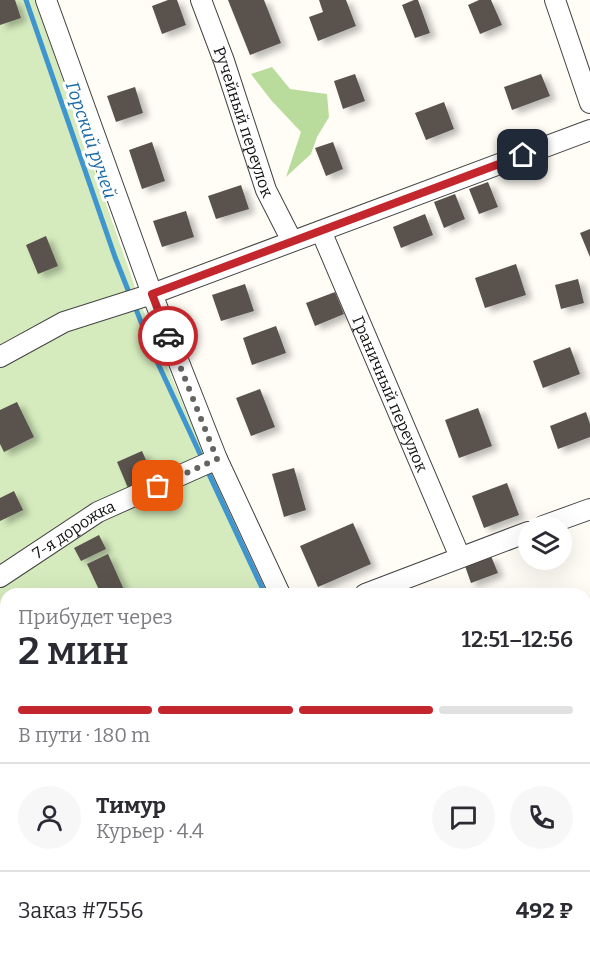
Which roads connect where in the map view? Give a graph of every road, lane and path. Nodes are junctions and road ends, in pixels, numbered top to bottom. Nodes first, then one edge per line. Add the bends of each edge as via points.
1 (46, 0) edge
2 (201, 0) edge
3 (555, 0) edge
4 (590, 103) edge
5 (590, 130) edge
6 (321, 231) junction
7 (292, 242) junction
8 (152, 294) junction
9 (0, 357) edge
10 (217, 459) junction
11 (590, 509) edge
12 (571, 516) edge
13 (518, 536) edge
14 (460, 557) junction
15 (0, 577) edge
16 (277, 588) edge
17 (380, 588) edge

1 - 8 street
2 - 7 street, Ручейный переулок via 266,190
3 - 4 street
5 - 6 street
6 - 7 street
6 - 14 street, Граничный переулок
7 - 8 street
8 - 9 street via 63,322
8 - 10 street
10 - 15 street, 7-я дорожка via 98,512
10 - 16 street
11 - 12 street
13 - 14 street
14 - 17 street

